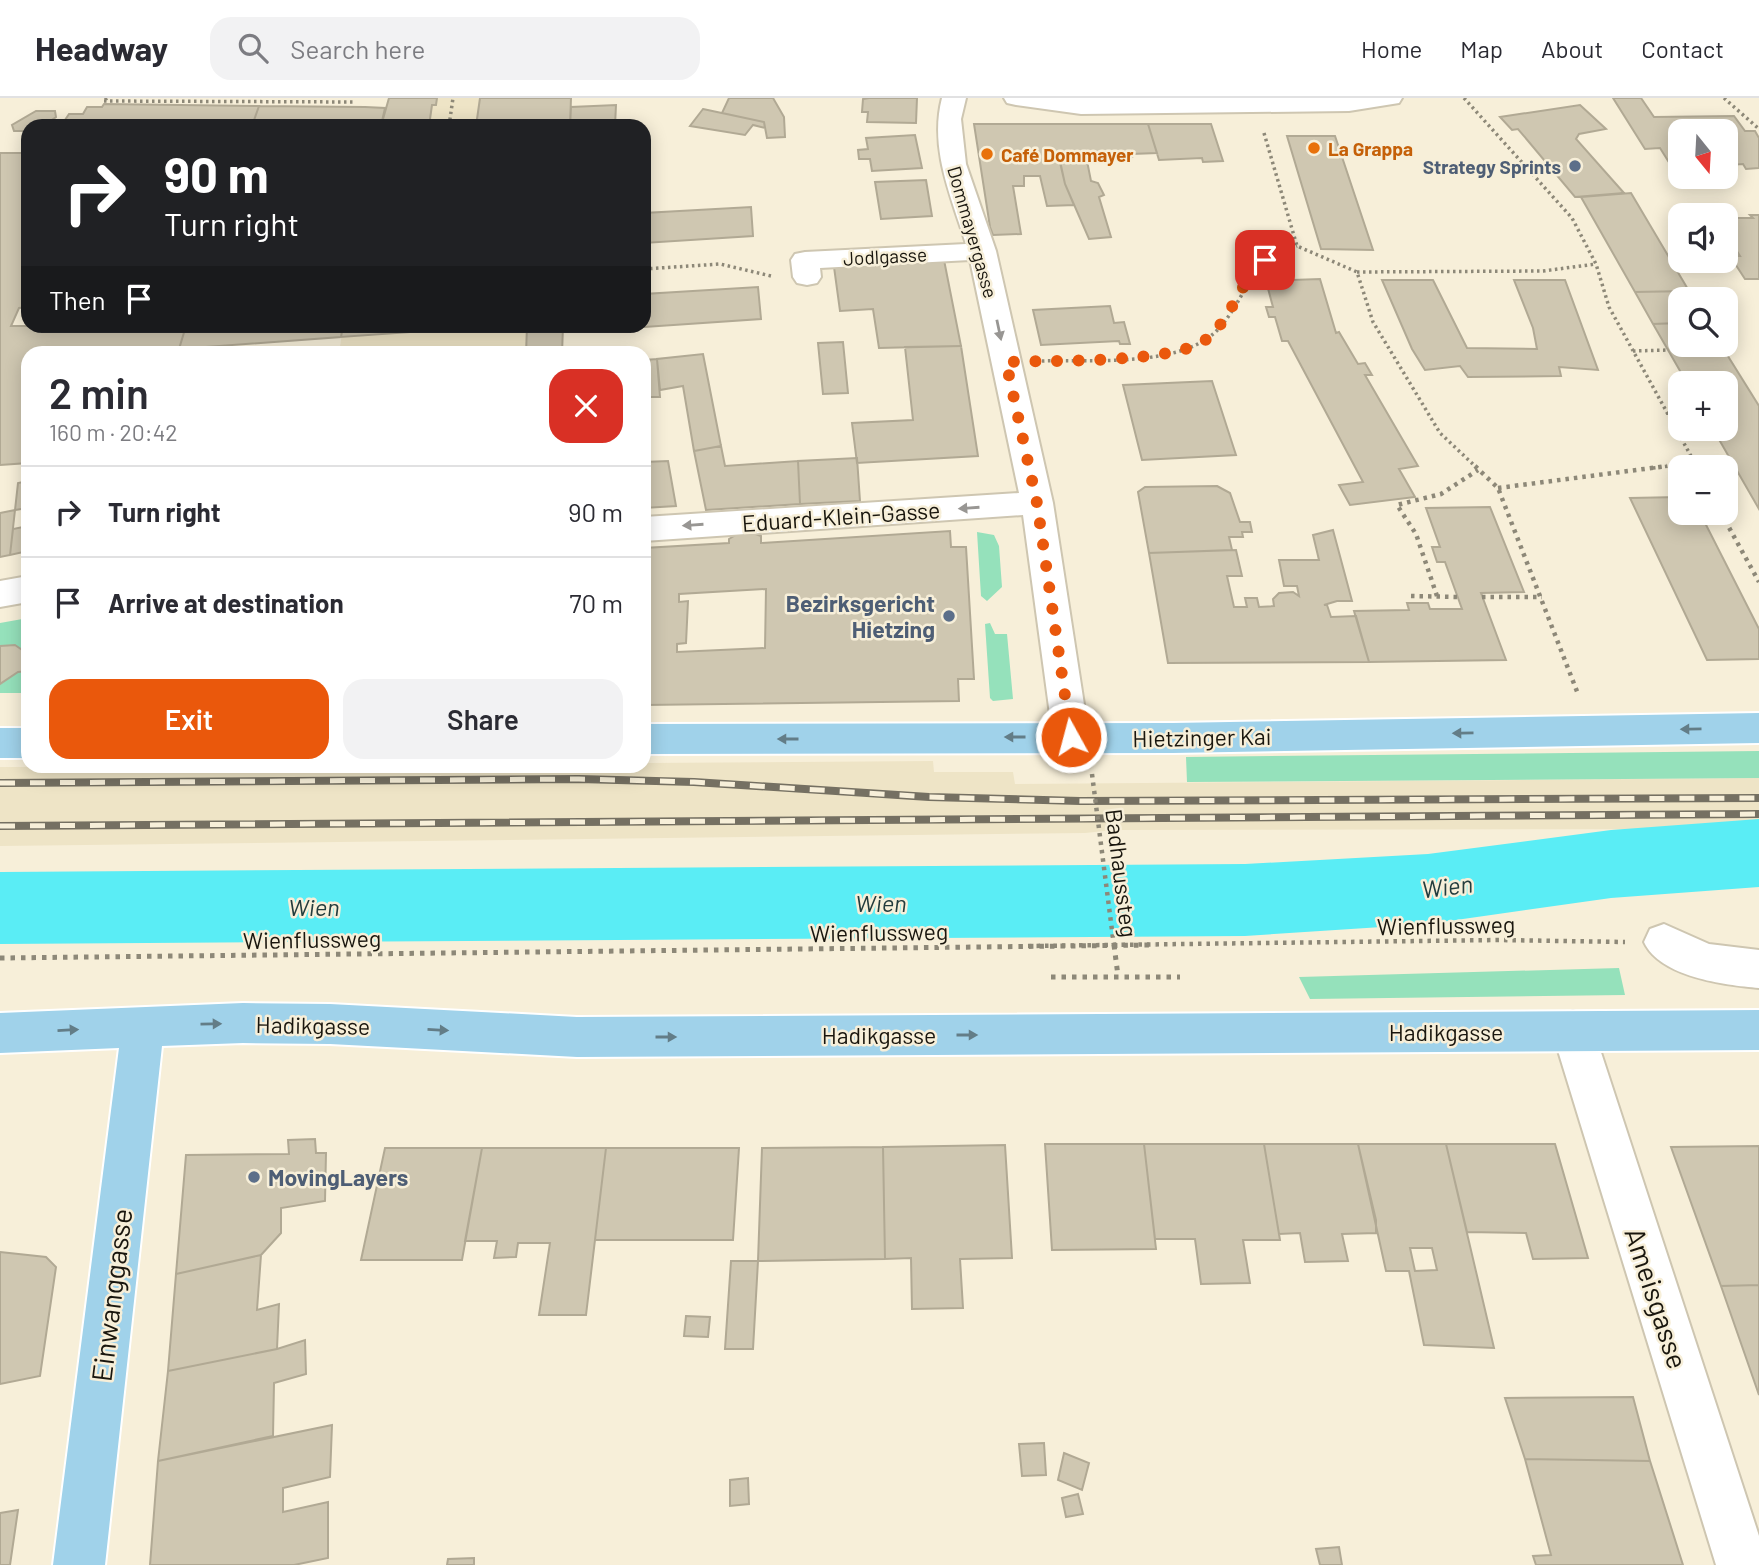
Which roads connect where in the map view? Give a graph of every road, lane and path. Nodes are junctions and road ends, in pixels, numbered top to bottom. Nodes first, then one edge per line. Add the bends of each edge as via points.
1 (107, 98) edge
2 (258, 98) edge
3 (453, 98) edge
4 (954, 98) edge
5 (1016, 98) edge
6 (1390, 98) edge
7 (1464, 98) edge
8 (1724, 98) edge
9 (205, 100) edge
10 (248, 102) junction
11 (356, 102) dead end
12 (1256, 105) junction
13 (450, 119) edge
14 (1759, 130) edge
15 (1297, 246) junction
16 (982, 251) junction
17 (1596, 264) junction
18 (651, 268) edge
19 (1357, 272) junction
20 (807, 277) joint
21 (1633, 351) junction
22 (1668, 351) dead end
23 (1006, 362) junction
24 (1668, 415) edge
25 (1668, 468) edge
26 (1478, 470) junction
27 (1498, 488) junction
28 (1037, 503) junction
29 (1728, 525) edge
30 (651, 529) edge
31 (1759, 582) edge
32 (21, 590) edge
33 (0, 594) edge
34 (1411, 596) dead end
35 (1437, 596) junction
36 (1458, 597) dead end
37 (1482, 597) dead end
38 (1542, 597) junction
39 (1759, 728) edge
40 (1592, 731) junction
41 (1071, 737) junction
42 (651, 739) edge
43 (0, 743) edge
44 (21, 743) edge
45 (1092, 774) dead end
46 (1664, 942) joint
47 (0, 958) edge
48 (1759, 969) edge
49 (1118, 976) junction
50 (1180, 976) dead end
51 (1051, 978) dead end
52 (143, 1026) junction
53 (1759, 1030) edge
54 (1573, 1031) junction
55 (0, 1033) edge
56 (79, 1565) edge
57 (1742, 1565) edge

1 - 9 path via 103,101
2 - 10 path
3 - 13 path
4 - 16 street, Dommayergasse via 949,118 953,164
5 - 12 street via 1081,107
6 - 12 street via 1349,104
7 - 17 path via 1572,218
8 - 14 path
9 - 10 path
10 - 11 path
12 - 15 path
15 - 19 path
15 - 23 path via 1253,270 1224,322 1206,340 1186,350
16 - 20 street, Jodlgasse via 804,260
16 -> 23 street, Dommayergasse
17 - 19 path via 1543,271
17 - 21 path via 1609,307
18 - 20 path via 720,264 781,279
19 - 26 path via 1373,322 1440,433
21 - 22 path
21 - 24 path
23 - 28 street, Dommayergasse
25 - 27 path
26 - 27 path
26 - 35 path via 1432,498 1397,505 1416,534
27 - 38 path
28 -> 30 street, Eduard-Klein-Gasse
28 - 41 street, Dommayergasse
29 - 31 path
32 - 33 street
34 - 35 path
35 - 36 path
37 - 38 path
38 - 40 path
39 -> 40 main road, Hietzinger Kai
40 -> 41 main road, Hietzinger Kai
41 -> 42 main road, Hietzinger Kai
43 - 44 main road
45 - 49 path, Badhaussteg, bridge
46 - 47 path, Wienflussweg via 1499,940
46 - 48 street via 1700,962
49 - 50 path
49 - 51 path
52 -> 54 main road, Hadikgasse via 330,1024 577,1037
55 -> 52 main road, Hadikgasse
52 - 56 main road, Einwanggasse
53 - 54 main road, Hadikgasse
54 - 57 street, Ameisgasse

